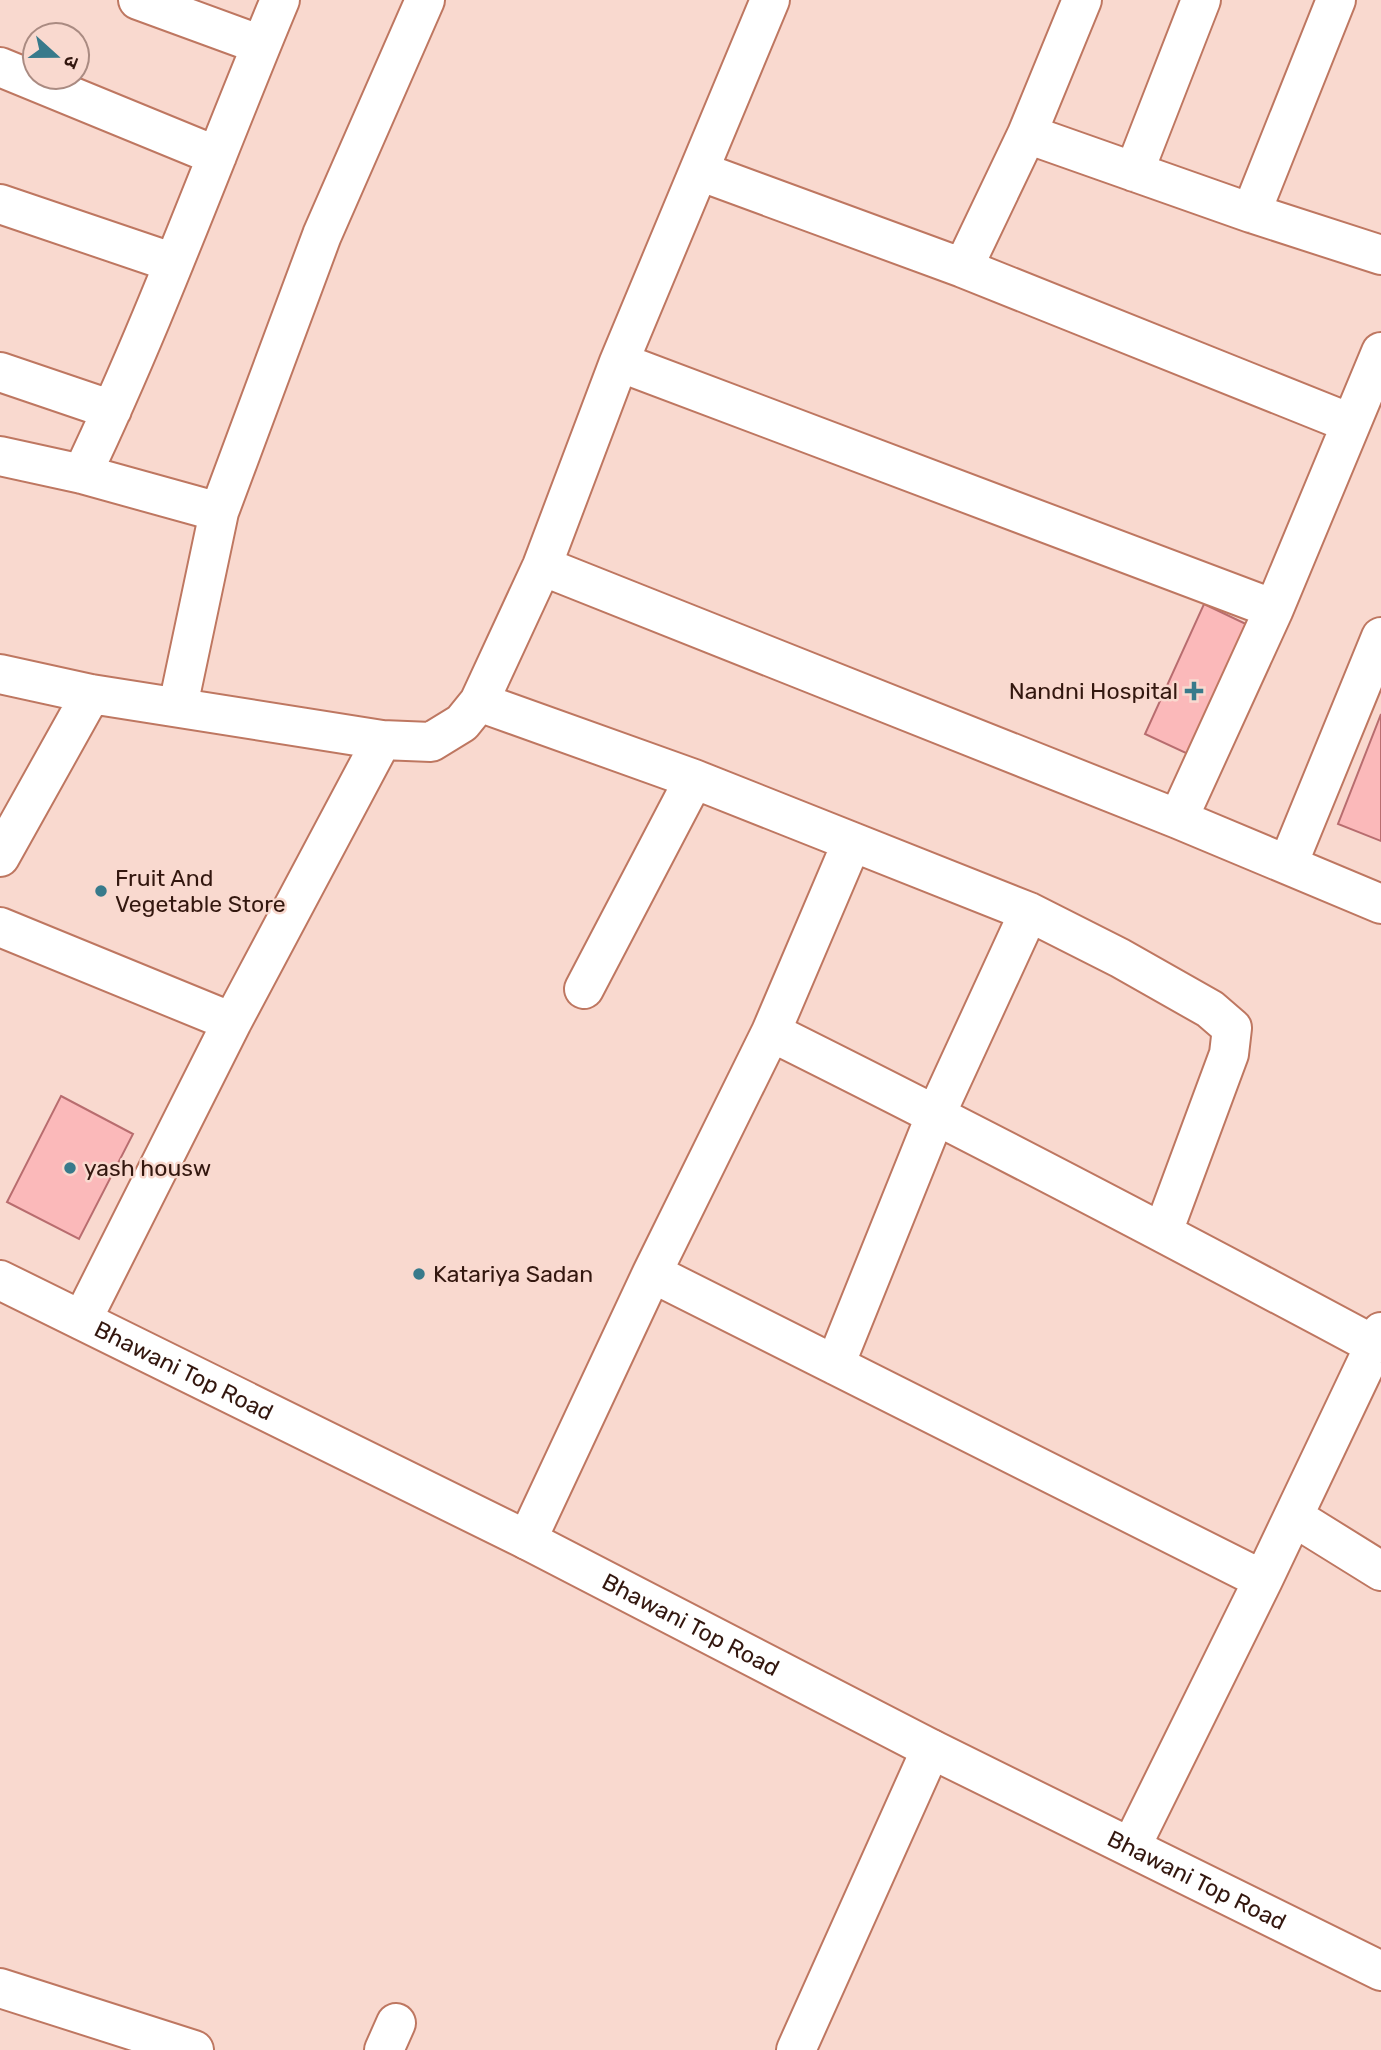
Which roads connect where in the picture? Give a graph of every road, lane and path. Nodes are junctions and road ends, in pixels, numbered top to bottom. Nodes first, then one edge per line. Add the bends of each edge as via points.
1 (138, 0) edge
2 (280, 0) edge
3 (425, 0) edge
4 (770, 0) edge
5 (1082, 0) edge
6 (1201, 0) edge
7 (1336, 0) edge
8 (261, 45) junction
9 (0, 67) edge
10 (1027, 134) junction
11 (217, 156) junction
12 (699, 171) junction
13 (1134, 172) junction
14 (0, 204) edge
15 (1251, 213) junction
16 (1381, 255) edge
17 (174, 263) junction
18 (963, 268) junction
19 (1381, 352) edge
20 (619, 362) junction
21 (0, 372) edge
22 (113, 410) junction
23 (1350, 423) junction
24 (0, 456) edge
25 (82, 474) junction
26 (219, 512) junction
27 (542, 566) junction
28 (1274, 609) junction
29 (1381, 637) edge
30 (0, 674) edge
31 (91, 694) junction
32 (479, 702) junction
33 (178, 706) junction
34 (382, 740) junction
35 (694, 779) junction
36 (1178, 819) junction
37 (852, 842) junction
38 (0, 857) edge
39 (1288, 864) junction
40 (1381, 904) edge
41 (1029, 912) junction
42 (0, 927) edge
43 (584, 989) dead end
44 (232, 1022) junction
45 (771, 1032) junction
46 (936, 1114) junction
47 (1163, 1232) junction
48 (652, 1273) junction
49 (0, 1280) edge
50 (82, 1320) junction
51 (1378, 1339) edge
52 (835, 1365) junction
53 (1294, 1517) junction
54 (527, 1540) junction
55 (1381, 1571) edge
56 (1263, 1580) junction
57 (931, 1749) junction
58 (1130, 1847) junction
59 (1381, 1971) edge
60 (0, 1988) edge
61 (194, 2050) edge
62 (796, 2050) edge

1 - 8 street
2 - 8 street
3 - 26 street via 322,235
4 - 12 street
5 - 10 street
6 - 13 street
7 - 15 street
8 - 11 street
9 - 11 street
10 - 13 street
10 - 18 street
11 - 17 street
12 - 18 street
12 - 20 street
13 - 15 street
14 - 17 street
15 - 16 street
17 - 22 street
18 - 23 street
19 - 23 street
20 - 27 street
20 - 28 street
21 - 22 street
22 - 25 street
23 - 28 street
24 - 25 street
25 - 26 street
26 - 33 street
27 - 32 street
27 - 36 street
28 - 36 street
29 - 39 street
30 - 31 street
31 - 33 street
31 - 38 street
32 - 34 street via 462,723 431,742
32 - 35 street
33 - 34 street
34 - 44 street
35 - 37 street
35 - 43 street
36 - 39 street
37 - 41 street
37 - 45 street
39 - 40 street
41 - 46 street
41 - 47 street via 1210,1009 1232,1028 1229,1054
42 - 44 street
44 - 50 street
45 - 46 street
45 - 48 street
46 - 47 street
46 - 52 street
47 - 51 street
48 - 52 street
48 - 54 street
49 - 50 street, Bhawani Top Road
50 - 54 street, Bhawani Top Road
51 - 53 street
52 - 56 street
53 - 55 street
53 - 56 street
54 - 57 street, Bhawani Top Road
56 - 58 street
57 - 58 street, Bhawani Top Road
57 - 62 street
58 - 59 street, Bhawani Top Road
60 - 61 street

